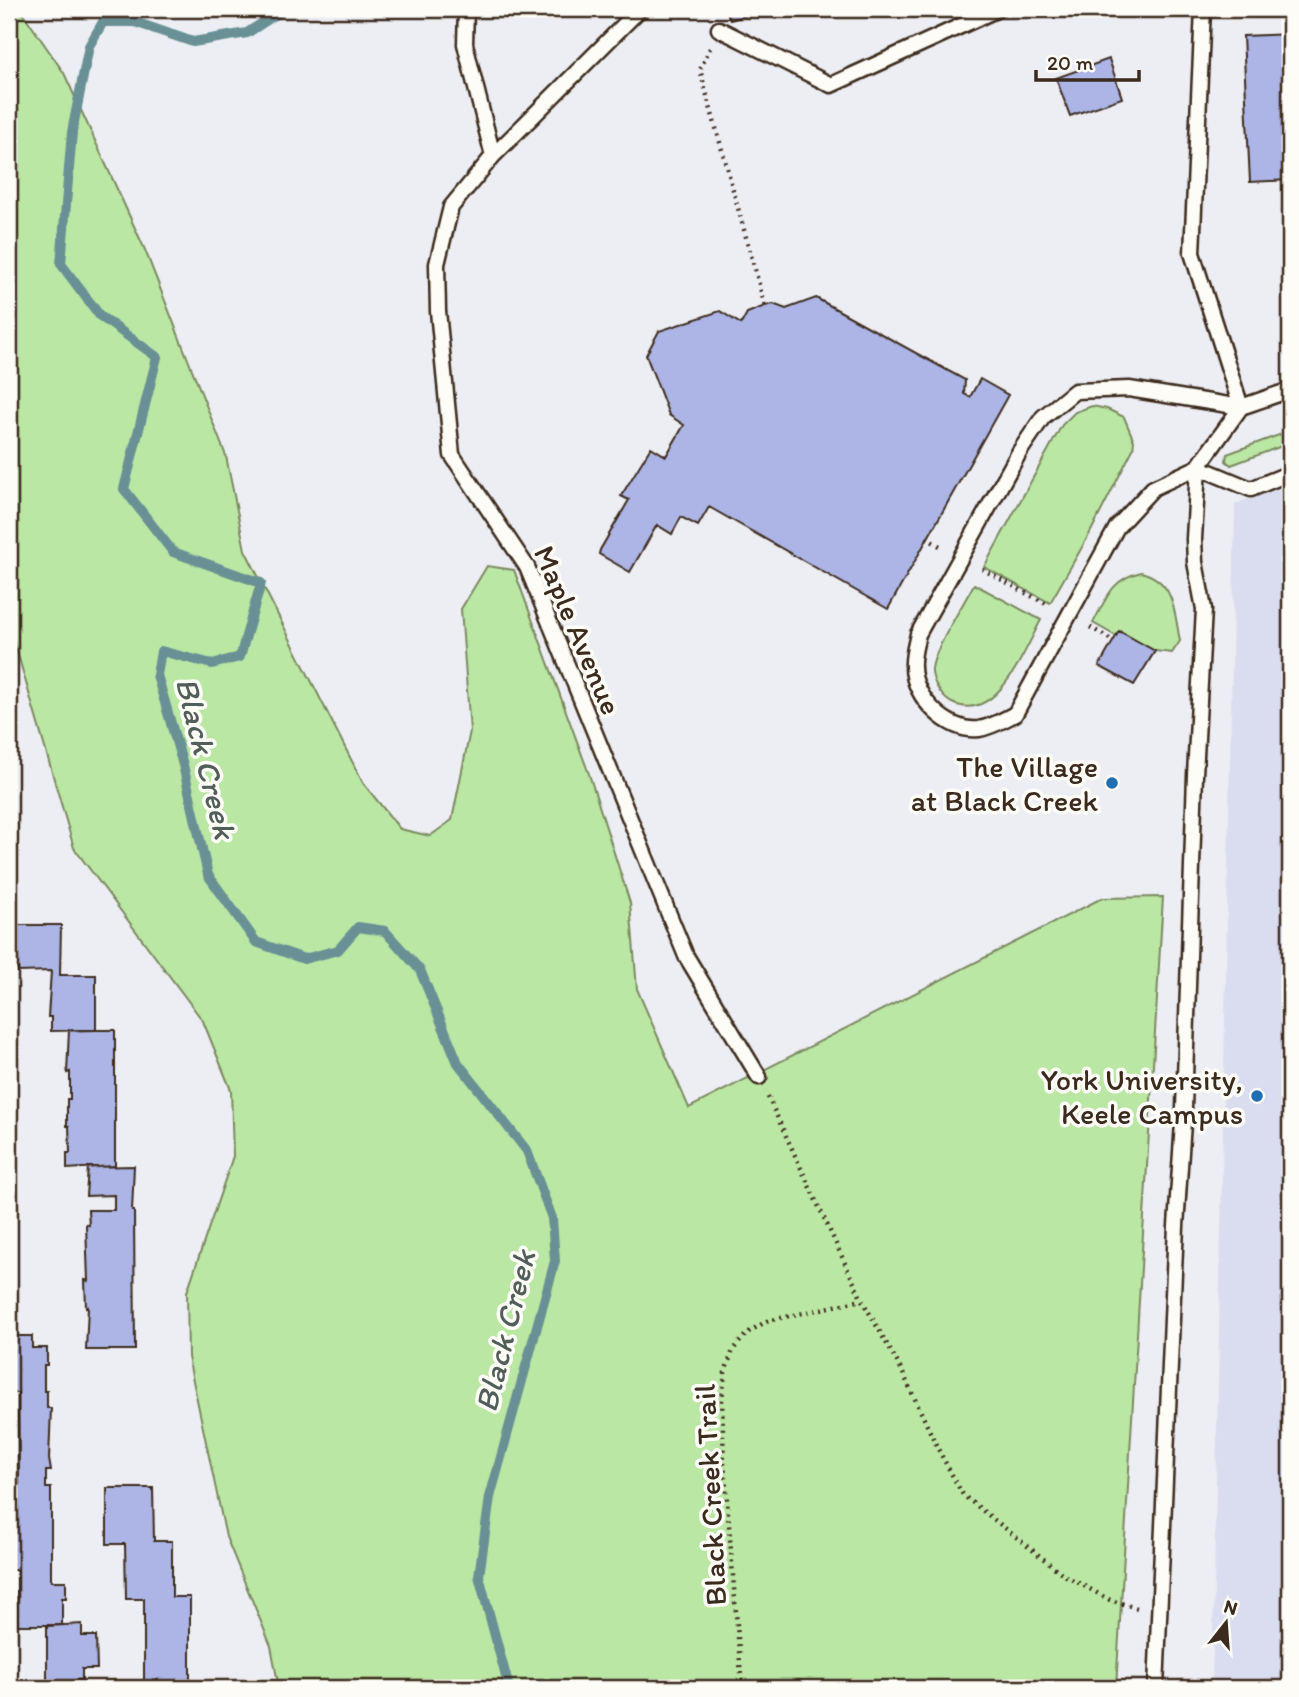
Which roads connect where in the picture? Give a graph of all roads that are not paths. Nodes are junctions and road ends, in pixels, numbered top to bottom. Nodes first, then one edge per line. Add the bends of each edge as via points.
1 (466, 9) edge
2 (640, 9) edge
3 (998, 9) edge
4 (1203, 9) edge
5 (719, 29) road end
6 (493, 156) junction
7 (1290, 390) edge
8 (1241, 407) junction
9 (1198, 467) junction
10 (1290, 473) edge
11 (759, 1077) road end
12 (1156, 1688) edge

1 - 6 lane via 465,44
2 - 6 lane, Maple Avenue
3 - 5 lane via 831,85
4 - 8 lane via 1192,253
6 - 11 lane, Maple Avenue via 451,207 437,264 452,455 527,567 686,956
7 - 8 lane
8 - 9 lane
8 - 9 lane via 1129,388 1076,391 1043,417 918,634 912,667 917,687 930,706 953,726 977,729 1015,714 1117,527 1153,488
9 - 10 lane via 1251,489
9 - 12 lane via 1194,539 1204,609

